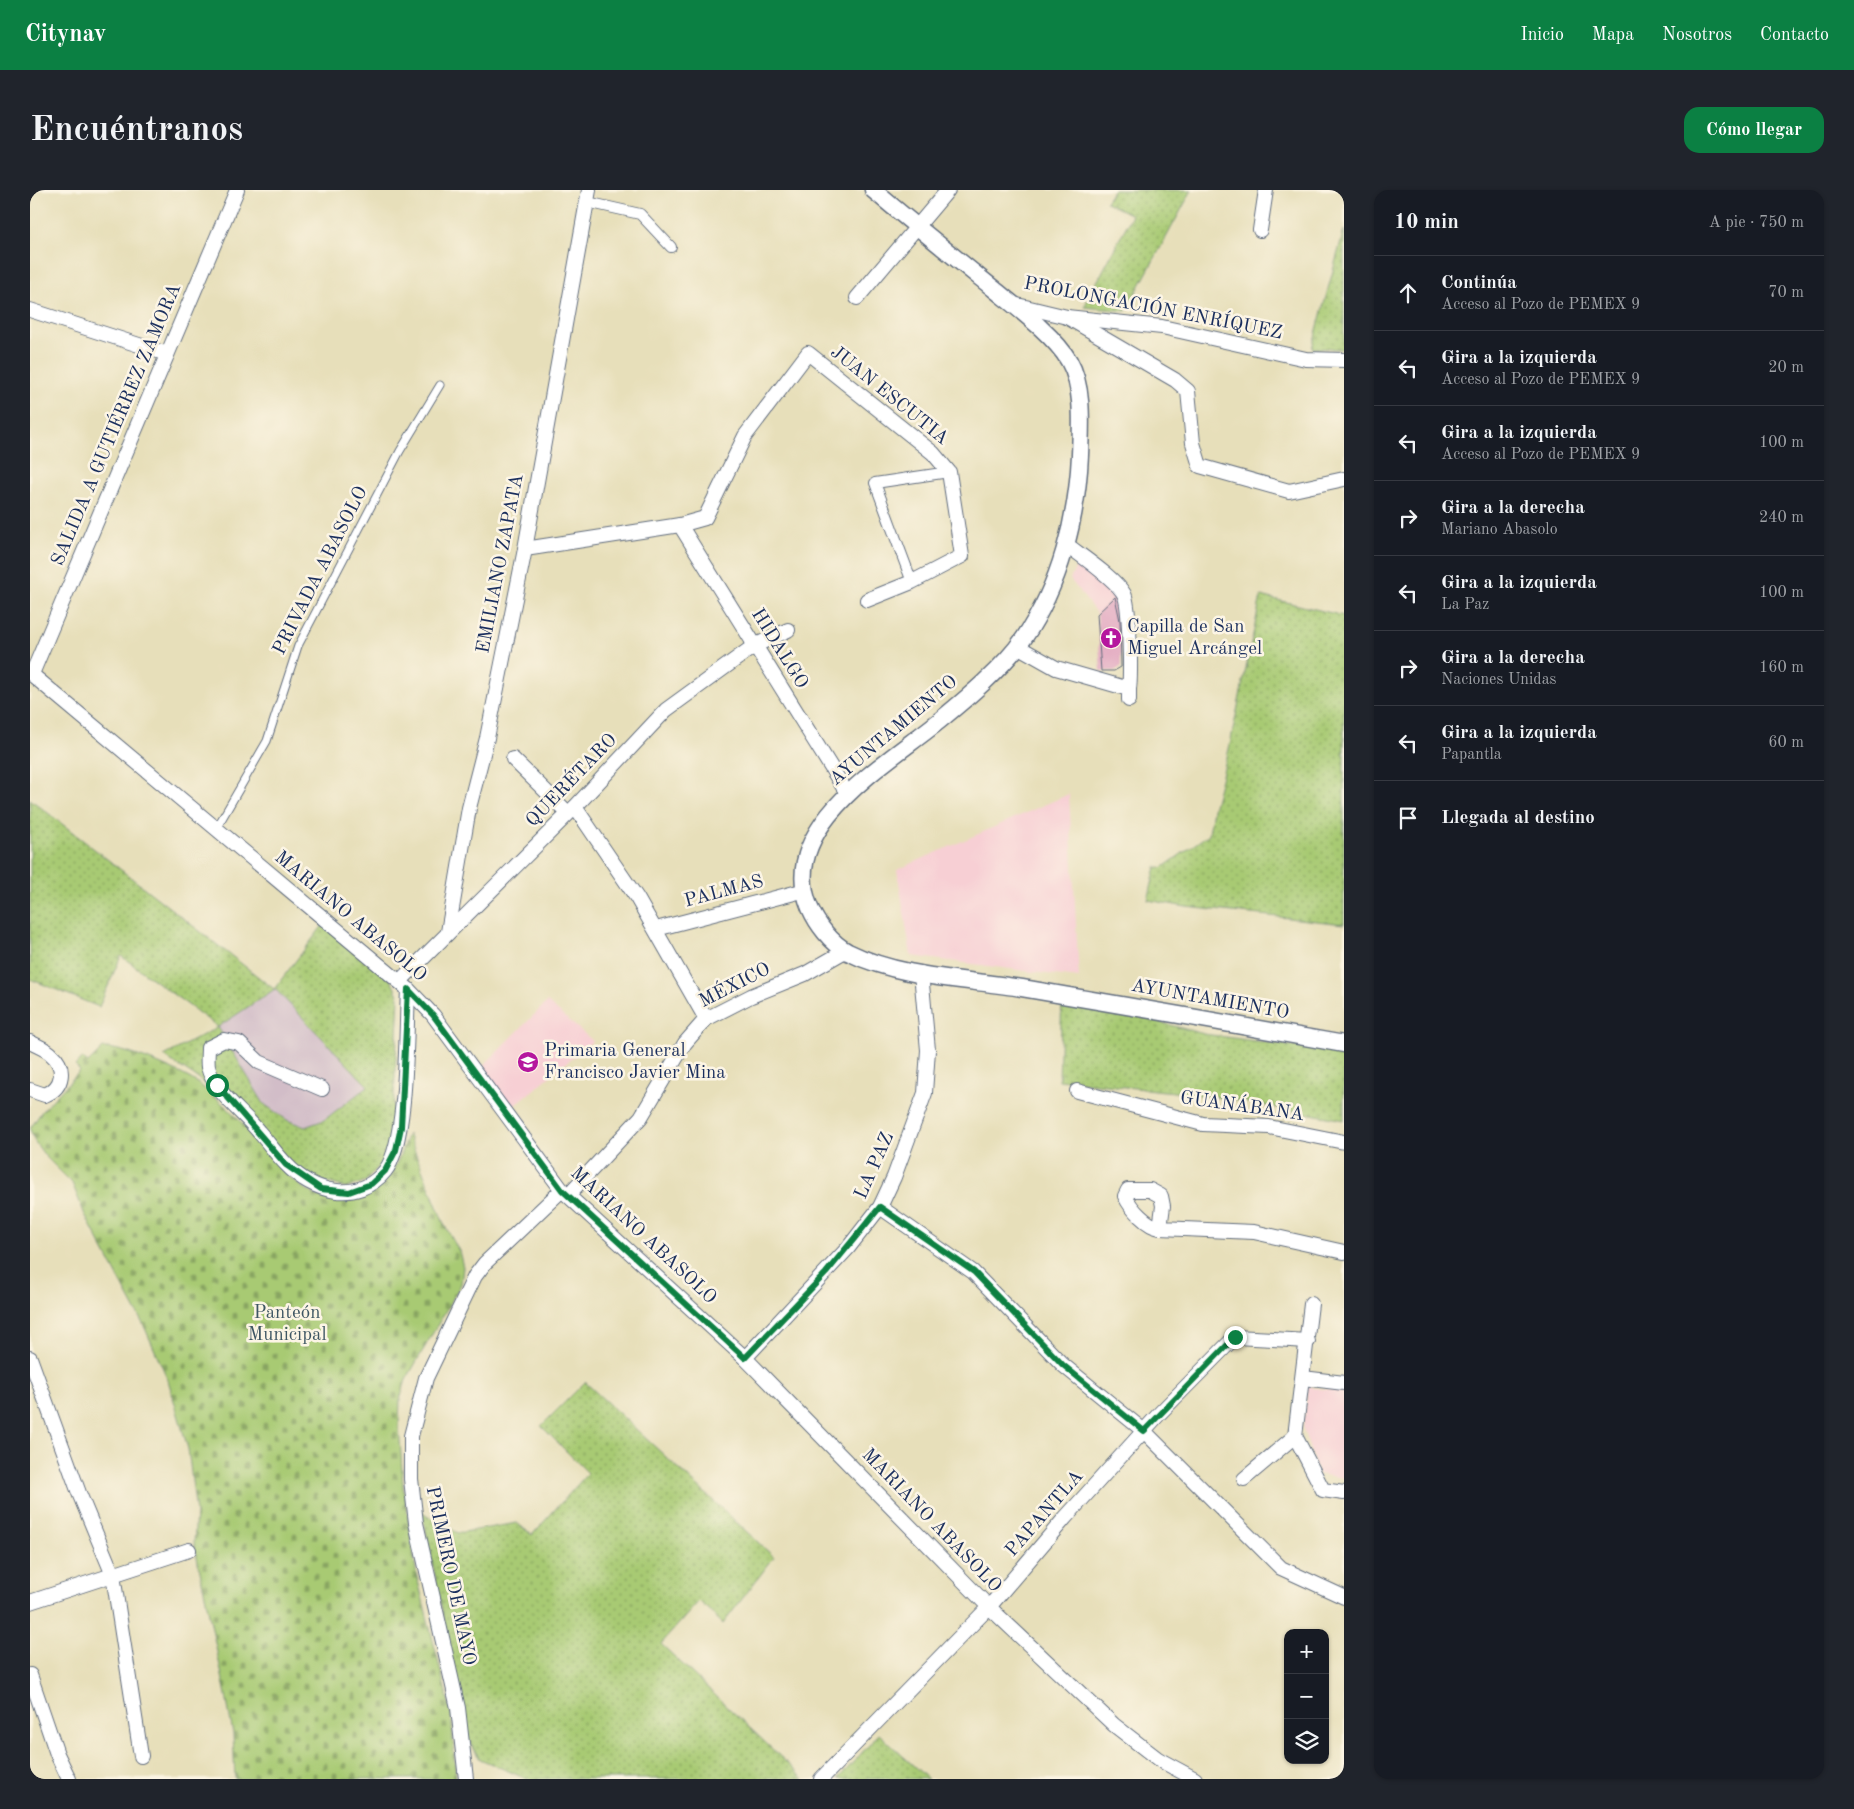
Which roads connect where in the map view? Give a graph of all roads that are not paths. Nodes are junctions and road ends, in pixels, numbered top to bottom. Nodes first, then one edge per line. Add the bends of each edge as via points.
1 (237, 190) edge
2 (873, 190) edge
3 (948, 190) edge
4 (1266, 190) edge
5 (588, 196) edge
6 (918, 228) junction
7 (1260, 230) dead end
8 (671, 247) dead end
9 (857, 298) dead end
10 (1013, 304) junction
11 (30, 310) edge
12 (1067, 317) junction
13 (167, 354) junction
14 (1344, 360) edge
15 (440, 385) dead end
16 (949, 472) junction
17 (1344, 479) edge
18 (680, 525) junction
19 (1066, 544) junction
20 (525, 549) junction
21 (912, 582) junction
22 (867, 600) dead end
23 (788, 630) dead end
24 (754, 646) junction
25 (1017, 646) junction
26 (31, 674) edge
27 (513, 760) dead end
28 (847, 793) junction
29 (572, 810) junction
30 (216, 830) junction
31 (802, 891) junction
32 (656, 929) junction
33 (448, 932) junction
34 (846, 951) junction
35 (921, 973) junction
36 (404, 985) junction
37 (706, 1019) junction
38 (30, 1042) edge
39 (1344, 1044) edge
40 (322, 1089) dead end
41 (30, 1090) edge
42 (1078, 1091) dead end
43 (1344, 1142) edge
44 (565, 1193) junction
45 (880, 1207) junction
46 (1160, 1228) dead end
47 (1344, 1252) edge
48 (1311, 1304) dead end
49 (1308, 1341) junction
50 (30, 1358) edge
51 (745, 1358) junction
52 (1303, 1378) junction
53 (1344, 1383) edge
54 (1144, 1431) junction
55 (1295, 1436) junction
56 (1244, 1479) dead end
57 (1344, 1493) edge
58 (189, 1550) dead end
59 (113, 1575) junction
60 (1344, 1597) edge
61 (30, 1602) edge
62 (989, 1607) junction
63 (30, 1675) edge
64 (141, 1756) dead end
65 (69, 1779) edge
66 (466, 1779) edge
67 (821, 1779) edge
68 (1195, 1779) edge

1 - 13 street, SALIDA A GUTIÉRREZ ZAMORA
2 - 6 street, PROLONGACIÓN ENRÍQUEZ
3 - 6 street
4 - 7 street
5 - 8 street, EMILIANO ZAPATA via 640,214
5 - 20 street, EMILIANO ZAPATA
6 - 9 street
6 - 10 street, PROLONGACIÓN ENRÍQUEZ
10 - 12 street, PROLONGACIÓN ENRÍQUEZ
10 - 19 street, AYUNTAMIENTO via 1062,350 1076,375 1082,421 1079,476
11 - 13 street
12 - 14 street, PROLONGACIÓN ENRÍQUEZ via 1162,327 1306,359
12 - 17 street via 1175,380 1188,391 1193,443 1200,466 1289,491
13 - 26 street, SALIDA A GUTIÉRREZ ZAMORA
15 - 30 lane, PRIVADA ABASOLO via 400,451 298,646 267,741
16 - 18 street, JUAN ESCUTIA via 933,453 808,353 745,436 705,518
16 - 21 street, JUAN ESCUTIA via 962,556
16 - 21 street via 875,483
18 - 20 street
18 - 24 street, HIDALGO
19 - 25 street, AYUNTAMIENTO via 1061,567
19 - 25 street via 1124,594 1131,662 1129,695 1056,668
20 - 33 street, EMILIANO ZAPATA via 470,808
21 - 22 street
23 - 24 street, QUERÉTARO
24 - 28 street, HIDALGO
24 - 29 street, QUERÉTARO via 666,710
25 - 28 street, AYUNTAMIENTO via 941,720
26 - 30 street, MARIANO ABASOLO
27 - 29 street
28 - 31 street, AYUNTAMIENTO via 810,844
29 - 32 street
29 - 33 street, QUERÉTARO
30 - 36 street, MARIANO ABASOLO
31 - 32 street, PALMAS
31 - 34 street, AYUNTAMIENTO via 816,922
32 - 37 street
33 - 36 street, QUERÉTARO
34 - 35 street, AYUNTAMIENTO via 880,964
34 - 37 street, MÉXICO via 805,974
35 - 39 street, AYUNTAMIENTO
35 - 45 street, LA PAZ via 928,1050 925,1093
36 - 40 street via 401,1127 396,1150 385,1171 371,1184 349,1192 321,1189 286,1165 217,1085 208,1066 208,1048 224,1040 239,1043 259,1062
36 - 44 street, MARIANO ABASOLO via 433,1015
37 - 44 street, MÉXICO via 685,1043 640,1117
38 - 41 street via 50,1053 61,1065 62,1076 51,1093 45,1095
42 - 43 street, GUANÁBANA via 1203,1124 1269,1127
44 - 51 street, MARIANO ABASOLO
44 - 66 street, PRIMERO DE MAYO via 485,1263 475,1276 426,1378 411,1436 416,1523 458,1708
45 - 51 street, LA PAZ via 826,1273
45 - 54 street via 974,1272 1063,1365
46 - 47 street via 1254,1232
48 - 49 street
49 - 52 street
49 - 54 street, PAPANTLA via 1235,1337
50 - 59 street
51 - 62 street, MARIANO ABASOLO
52 - 53 street
52 - 55 street
54 - 60 street via 1281,1568
54 - 62 street, PAPANTLA
55 - 56 street
55 - 57 street via 1323,1490
58 - 59 street
59 - 61 street
59 - 64 street
62 - 67 street, PAPANTLA
62 - 68 street, MARIANO ABASOLO via 1114,1726 1158,1759
63 - 65 street

